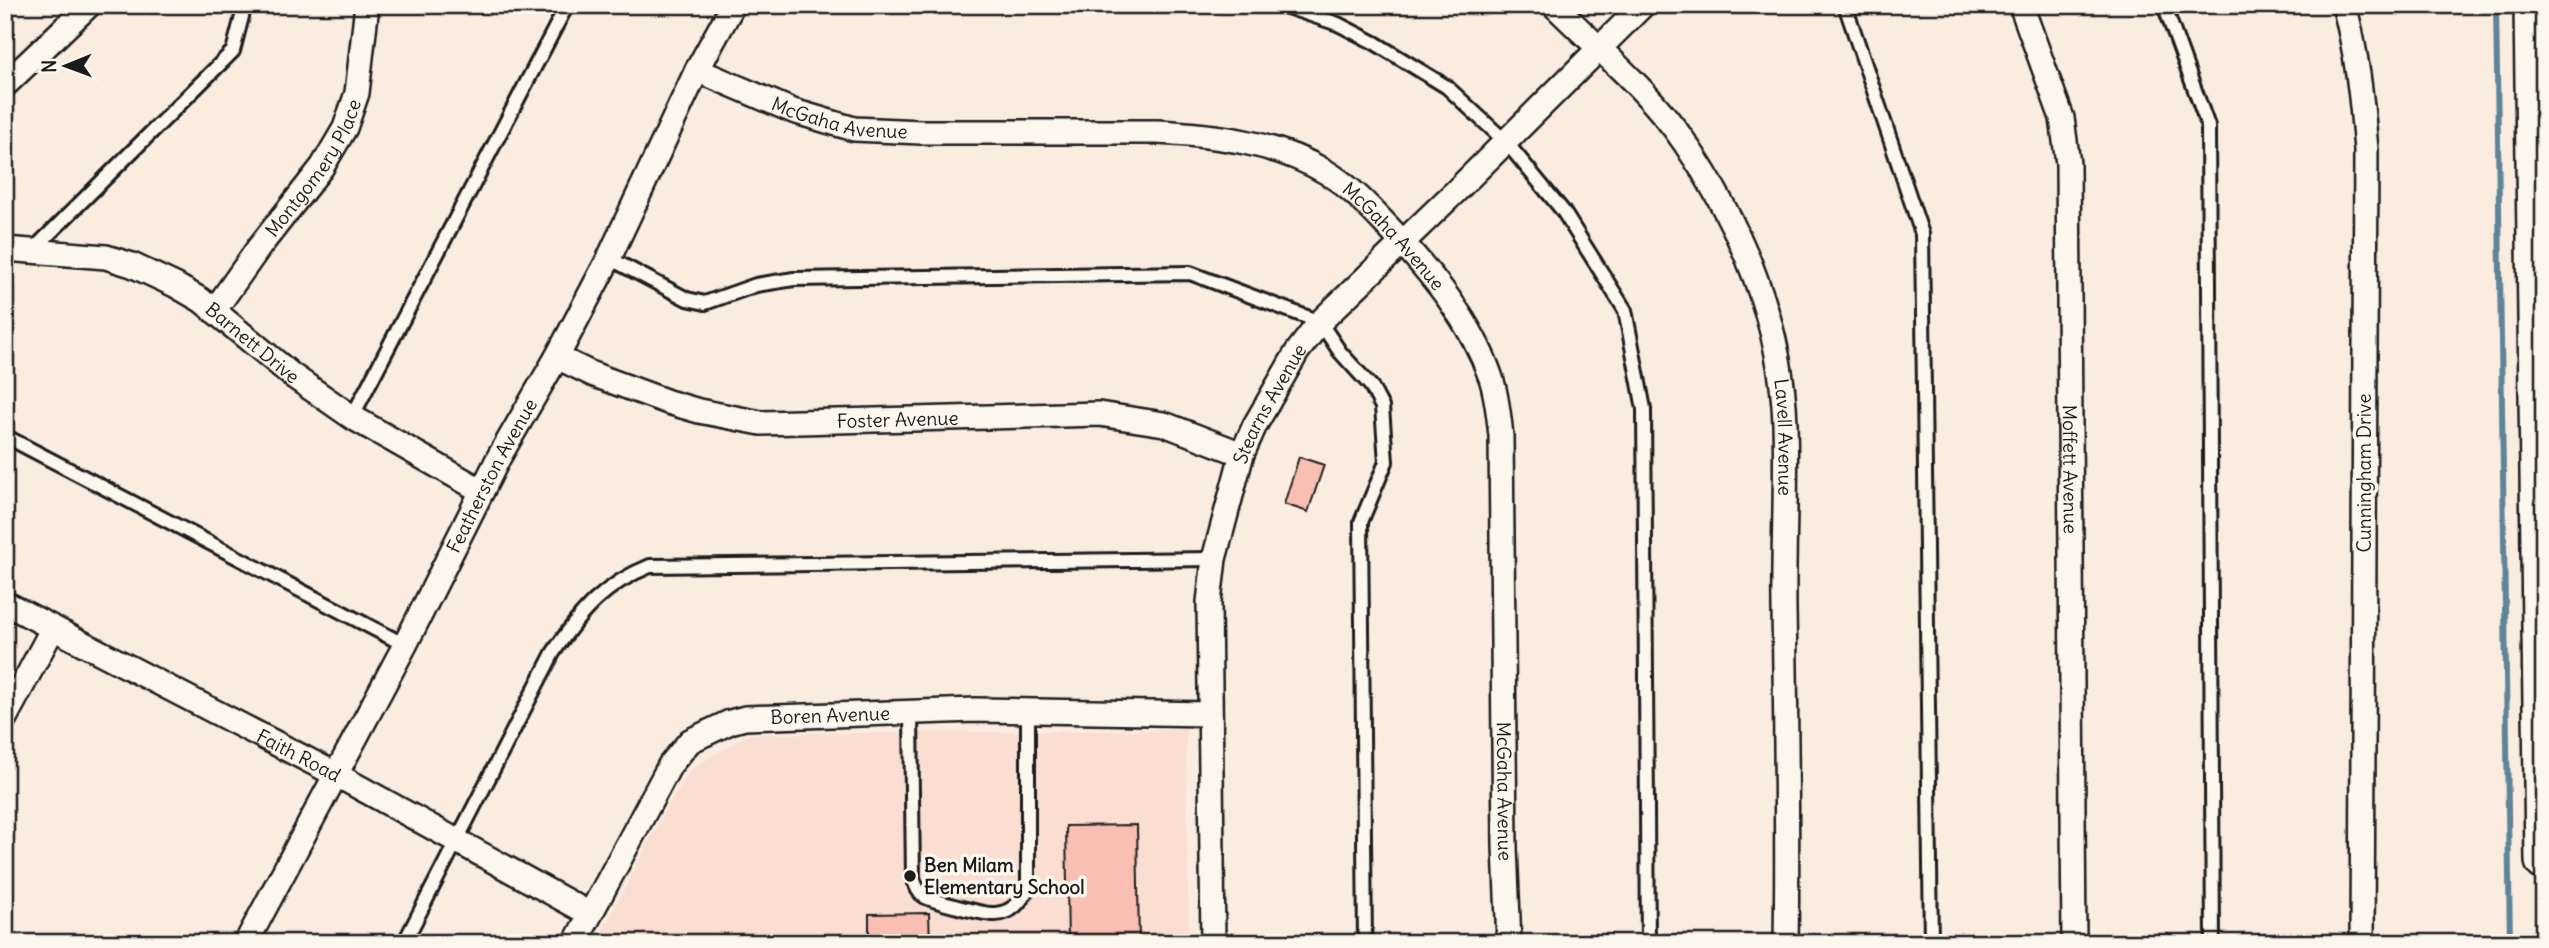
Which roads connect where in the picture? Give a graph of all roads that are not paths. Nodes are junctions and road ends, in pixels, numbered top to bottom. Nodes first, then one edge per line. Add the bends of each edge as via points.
1 (89, 5) edge
2 (244, 5) edge
3 (367, 5) edge
4 (567, 5) edge
5 (733, 5) edge
6 (1281, 5) edge
7 (1554, 5) edge
8 (1643, 5) edge
9 (1845, 5) edge
10 (2021, 5) edge
11 (2164, 5) edge
12 (2344, 5) edge
13 (2533, 5) edge
14 (1599, 49) junction
15 (697, 70) junction
16 (5, 85) edge
17 (1506, 142) junction
18 (2540, 188) edge
19 (1402, 242) junction
20 (5, 249) edge
21 (31, 252) junction
22 (610, 258) junction
23 (214, 311) junction
24 (1320, 322) junction
25 (557, 357) junction
26 (352, 418) junction
27 (5, 436) edge
28 (1242, 454) junction
29 (482, 491) junction
30 (1214, 559) junction
31 (5, 603) edge
32 (53, 628) junction
33 (405, 645) junction
34 (1028, 711) junction
35 (911, 712) junction
36 (1209, 714) junction
37 (5, 718) edge
38 (2543, 748) edge
39 (335, 774) junction
40 (458, 842) junction
41 (2544, 861) edge
42 (590, 914) junction
43 (246, 943) edge
44 (404, 943) edge
45 (575, 943) edge
46 (1213, 943) edge
47 (1365, 943) edge
48 (1509, 943) edge
49 (1648, 943) edge
50 (1786, 943) edge
51 (1931, 943) edge
52 (2074, 943) edge
53 (2213, 943) edge
54 (2362, 943) edge

1 - 16 street
2 - 21 lane via 233,51
3 - 23 street, Montgomery Place via 357,93 345,128 322,167
4 - 26 lane
5 - 15 street, Featherston Avenue
6 - 17 lane via 1338,24 1408,63 1447,87
7 - 14 street, Lavell Avenue
8 - 14 street, Stearns Avenue
9 - 51 lane via 1922,233
10 - 52 street, Moffett Avenue via 2062,118 2068,164
11 - 53 lane via 2208,126
12 - 54 street, Cunningham Drive via 2362,91 2366,150
13 - 18 main road
14 - 17 street, Stearns Avenue
14 - 50 street, Lavell Avenue via 1685,141 1731,222 1769,318 1785,422
15 - 19 street, McGaha Avenue via 793,111 854,129 1157,132 1250,142 1327,173 1362,199
15 - 22 street, Featherston Avenue
17 - 19 street, Stearns Avenue
17 - 49 lane via 1563,211 1625,310 1640,384 1644,409
18 - 38 main road
19 - 24 street, Stearns Avenue
19 - 48 street, McGaha Avenue via 1445,292 1469,330 1491,379 1498,412
20 - 21 street, Barnett Drive
21 - 23 street, Barnett Drive via 82,253 119,261 175,285
22 - 24 lane via 687,299 705,303 756,285 794,279 1190,273
22 - 25 street, Featherston Avenue
23 - 26 street, Barnett Drive
24 - 28 street, Stearns Avenue via 1297,352
24 - 47 lane via 1371,386 1382,407 1385,438 1386,461 1361,522
25 - 28 street, Foster Avenue via 668,402 761,423 1099,414 1164,424
25 - 29 street, Featherston Avenue
26 - 29 street, Barnett Drive
27 - 33 lane
28 - 30 street, Stearns Avenue
29 - 33 street, Featherston Avenue
30 - 36 street, Stearns Avenue via 1209,601
30 - 40 lane via 650,566 626,575 576,618 553,653
31 - 32 street, Faith Road
32 - 37 street
32 - 39 street, Faith Road
33 - 39 street, Featherston Avenue
34 - 35 street, Boren Avenue
34 - 35 lane via 1028,888 1020,903 993,914 932,900 917,890 913,878
34 - 36 street, Boren Avenue
35 - 42 street, Boren Avenue via 745,718 690,741 670,765
36 - 46 street, Stearns Avenue
38 - 41 main road
39 - 40 street, Faith Road
39 - 43 street, Featherston Avenue
40 - 42 street, Faith Road
40 - 44 lane
42 - 45 street, Boren Avenue

